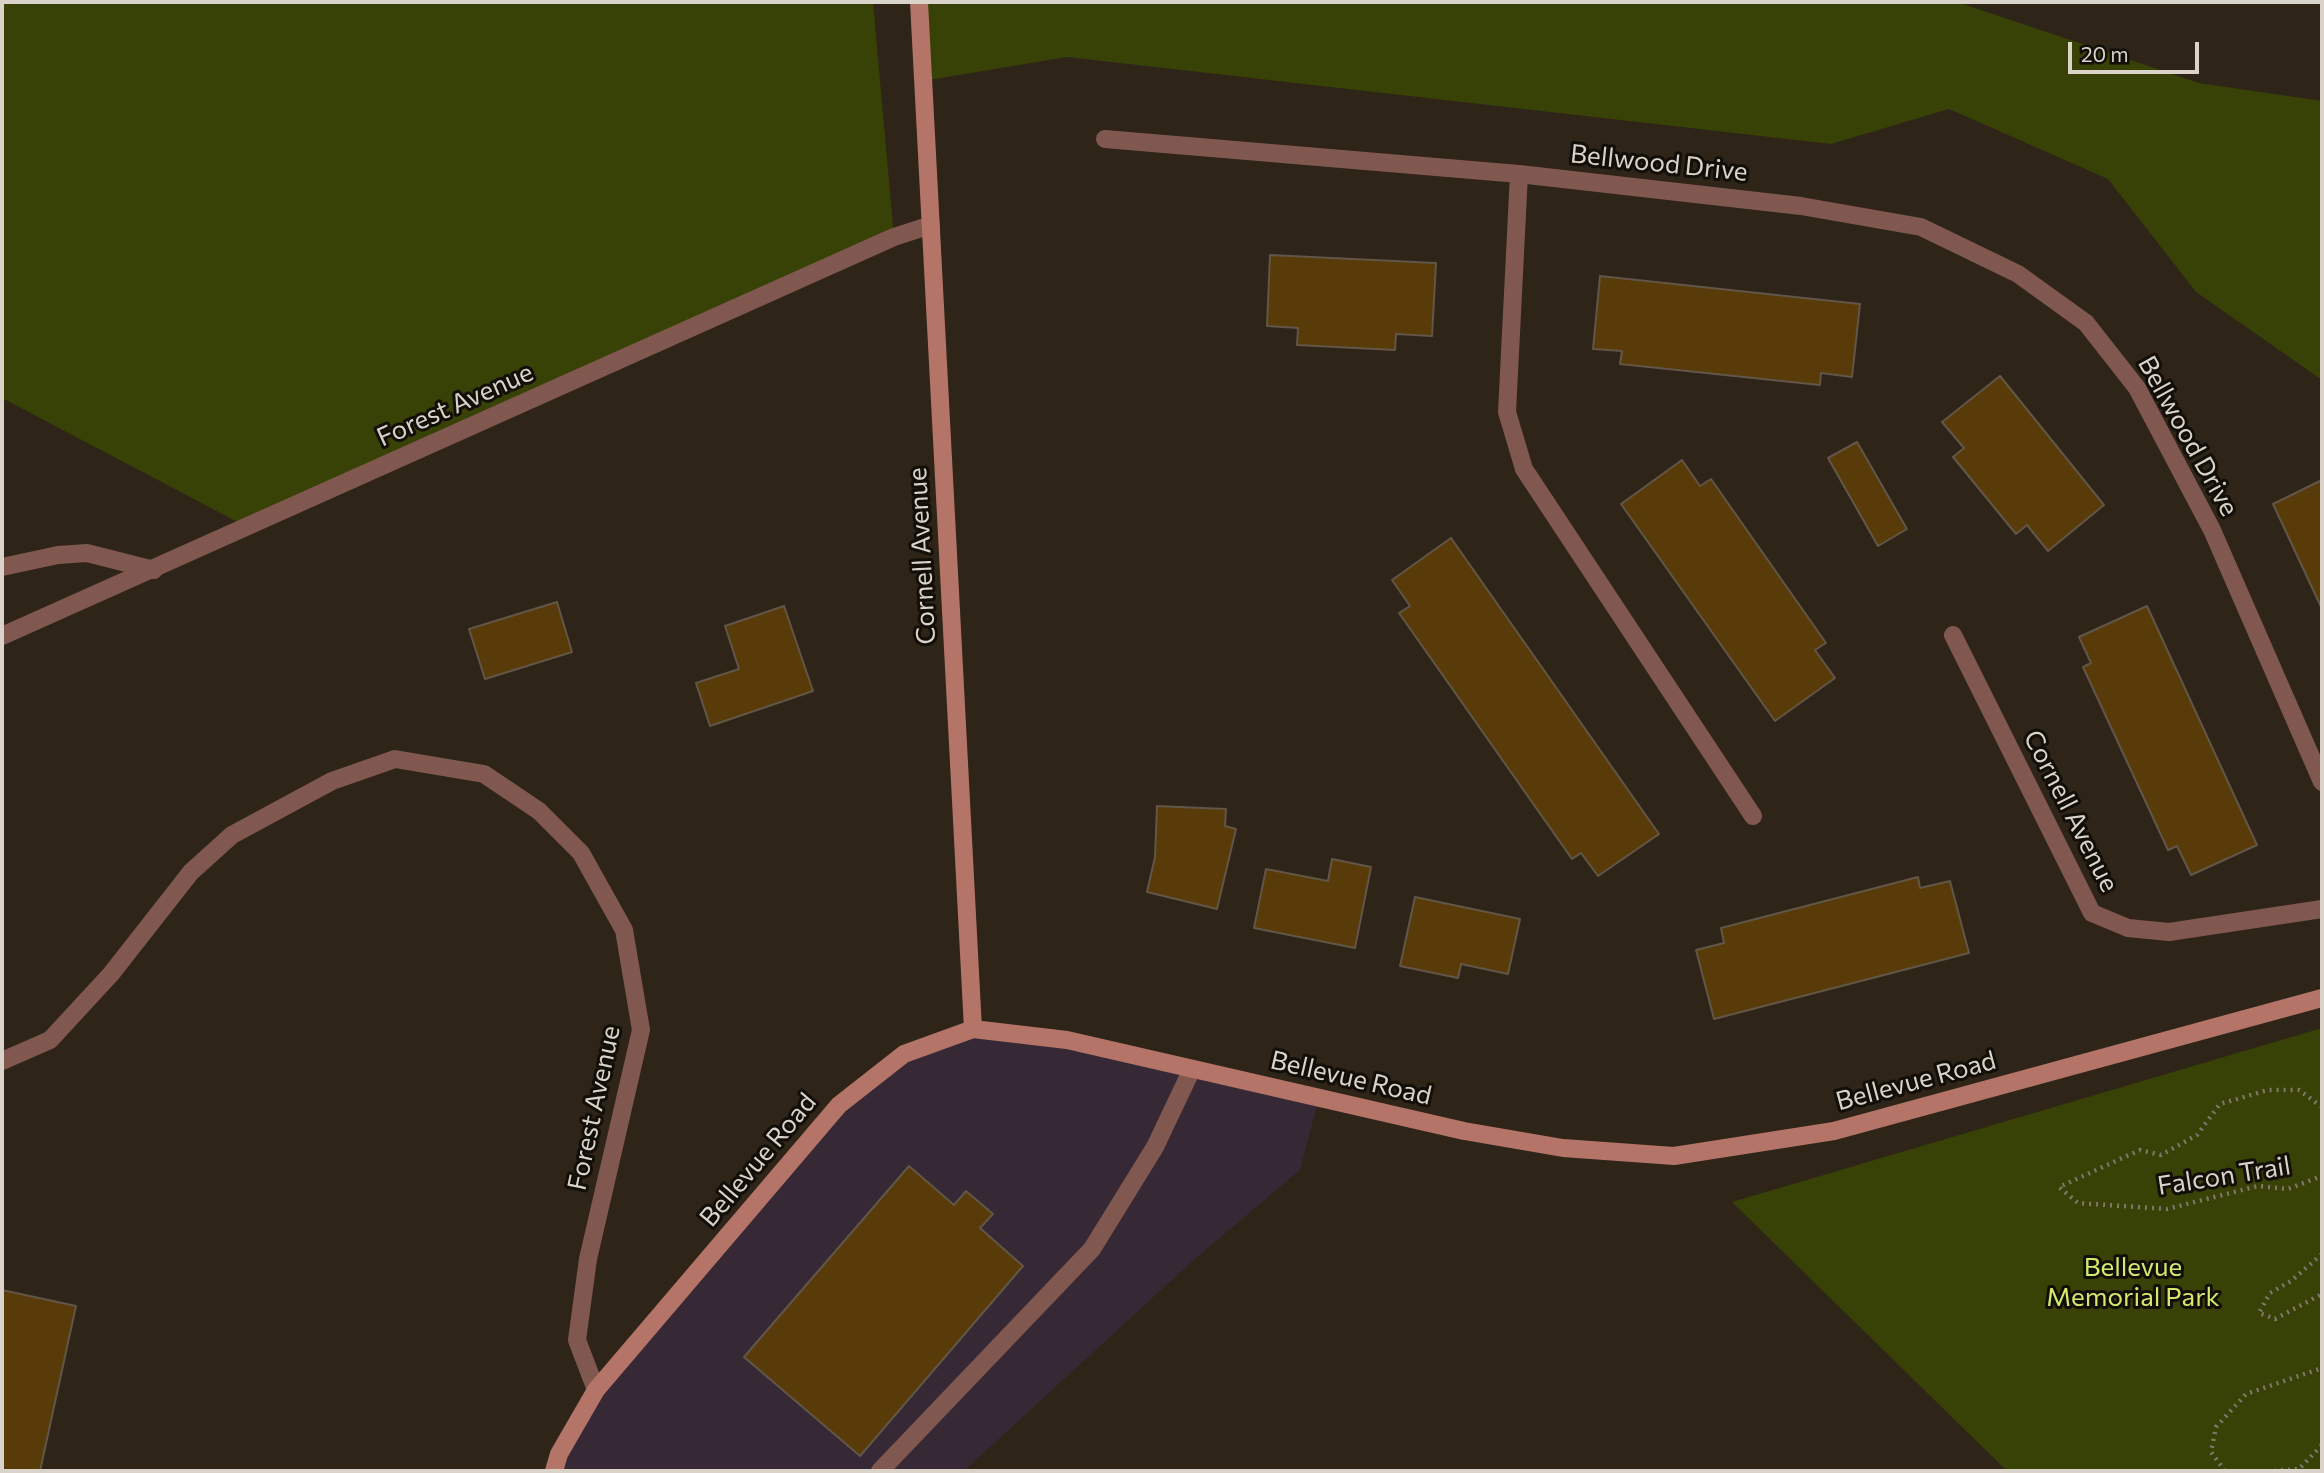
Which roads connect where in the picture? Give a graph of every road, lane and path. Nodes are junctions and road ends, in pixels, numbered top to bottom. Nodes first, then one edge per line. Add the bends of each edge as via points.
1 (919, 2) edge
2 (1105, 139) dead end
3 (1519, 174) junction
4 (931, 225) junction
5 (2, 567) edge
6 (154, 569) junction
7 (1954, 635) dead end
8 (2, 636) edge
9 (2322, 782) edge
10 (1753, 816) dead end
11 (2322, 909) edge
12 (2322, 998) edge
13 (973, 1029) junction
14 (2, 1061) edge
15 (1192, 1069) junction
16 (2322, 1107) edge
17 (2322, 1176) edge
18 (2322, 1254) edge
19 (2322, 1294) edge
20 (2322, 1368) edge
21 (596, 1390) junction
22 (2322, 1445) edge
23 (554, 1471) edge
24 (880, 1471) edge
25 (2225, 1471) edge
26 (2274, 1471) edge

1 - 4 street, Cornell Avenue
2 - 3 street, Bellwood Drive
3 - 9 street, Bellwood Drive via 1801,206 1921,227 2018,274 2086,323 2137,388 2212,530
3 - 10 street via 1507,412 1524,469
4 - 6 street, Forest Avenue via 894,237
4 - 13 street, Cornell Avenue
5 - 6 street via 87,553
6 - 8 street, Forest Avenue
7 - 11 street, Cornell Avenue via 2092,913 2128,928 2169,932
12 - 15 street, Bellevue Road via 1834,1131 1674,1156 1563,1148 1464,1131
13 - 15 street, Bellevue Road via 1067,1040
13 - 21 street, Bellevue Road via 904,1054 839,1105
14 - 21 street, Forest Avenue via 50,1040 111,974 191,872 232,835 332,781 395,759 484,774 539,811 582,853 624,930 641,1030 588,1259 577,1340
15 - 24 street via 1155,1147 1092,1249
16 - 17 path, Falcon Trail via 2299,1090 2268,1090 2220,1104 2197,1135 2161,1155 2140,1150 2059,1187 2078,1203 2167,1209 2258,1186 2288,1189
18 - 19 path via 2270,1293 2259,1312 2275,1319
20 - 25 path via 2246,1394 2216,1427 2211,1452
21 - 23 street, Bellevue Road
22 - 26 path via 2299,1469

